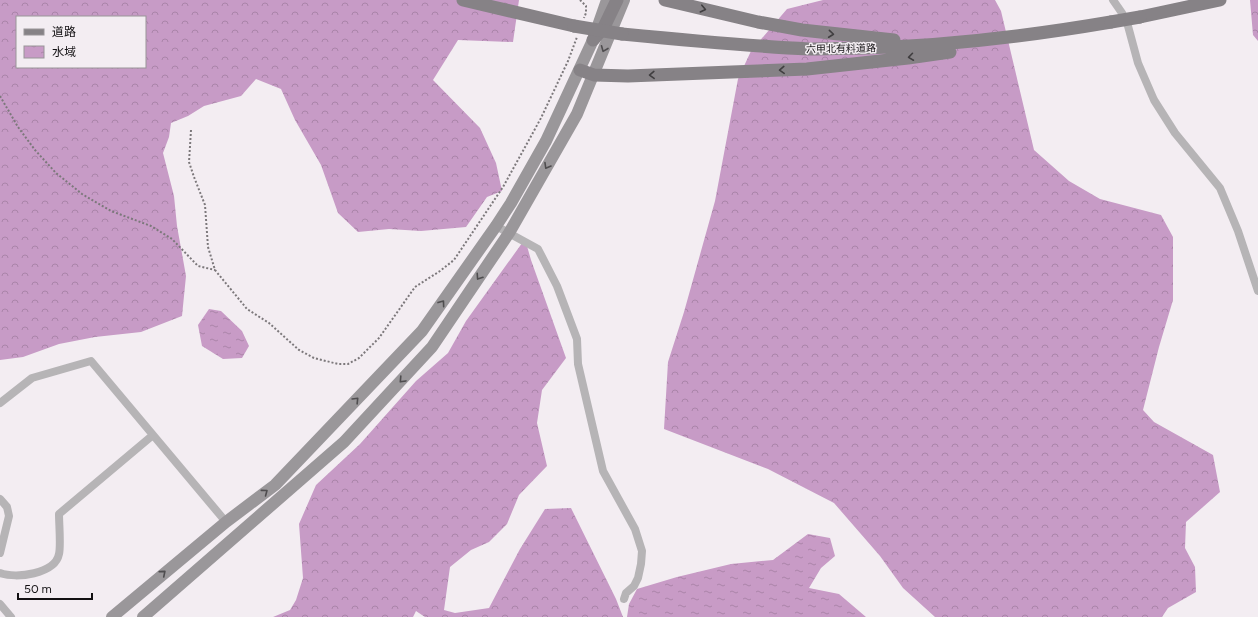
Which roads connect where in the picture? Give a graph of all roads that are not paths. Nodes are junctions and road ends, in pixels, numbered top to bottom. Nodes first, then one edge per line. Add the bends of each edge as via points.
1 (463, 0) edge
2 (607, 0) edge
3 (617, 0) edge
4 (624, 0) edge
5 (665, 0) edge
6 (1113, 0) edge
7 (1220, 0) edge
8 (1060, 31) junction
9 (593, 40) junction
10 (946, 44) junction
11 (580, 70) junction
12 (594, 74) junction
13 (496, 226) junction
14 (509, 233) junction
15 (1258, 291) edge
16 (0, 403) edge
17 (153, 435) junction
18 (0, 499) edge
19 (226, 522) junction
20 (0, 553) edge
21 (0, 573) edge
22 (624, 599) dead end
23 (0, 604) edge
24 (11, 617) edge
25 (112, 617) edge
26 (143, 617) edge

1 - 10 main road, 六甲北有料道路, bridge via 622,34 722,44 810,49
2 - 9 street
3 - 9 main road via 604,27
4 -> 12 street
5 -> 10 main road via 802,30
6 - 15 street via 1128,26 1138,63 1154,100 1175,133 1220,188 1238,231
7 - 8 main road, 六甲北有料道路, bridge
8 - 10 main road, 六甲北有料道路
8 -> 12 main road via 1013,42 908,58 807,69 628,76
9 - 11 street
11 - 12 main road
11 - 13 street via 546,141
12 -> 14 street via 577,114
13 - 14 street
19 -> 13 street via 275,485 422,331
14 - 22 street via 538,249 557,286 577,339 578,364 604,471 634,529 642,551 638,578
14 -> 26 street via 432,347 344,442
16 - 17 street via 32,378 91,360
17 - 19 street
17 - 21 street via 59,514 59,555 54,564 44,571 32,574
18 - 20 street via 7,507 9,516
25 -> 19 street
23 - 24 street

